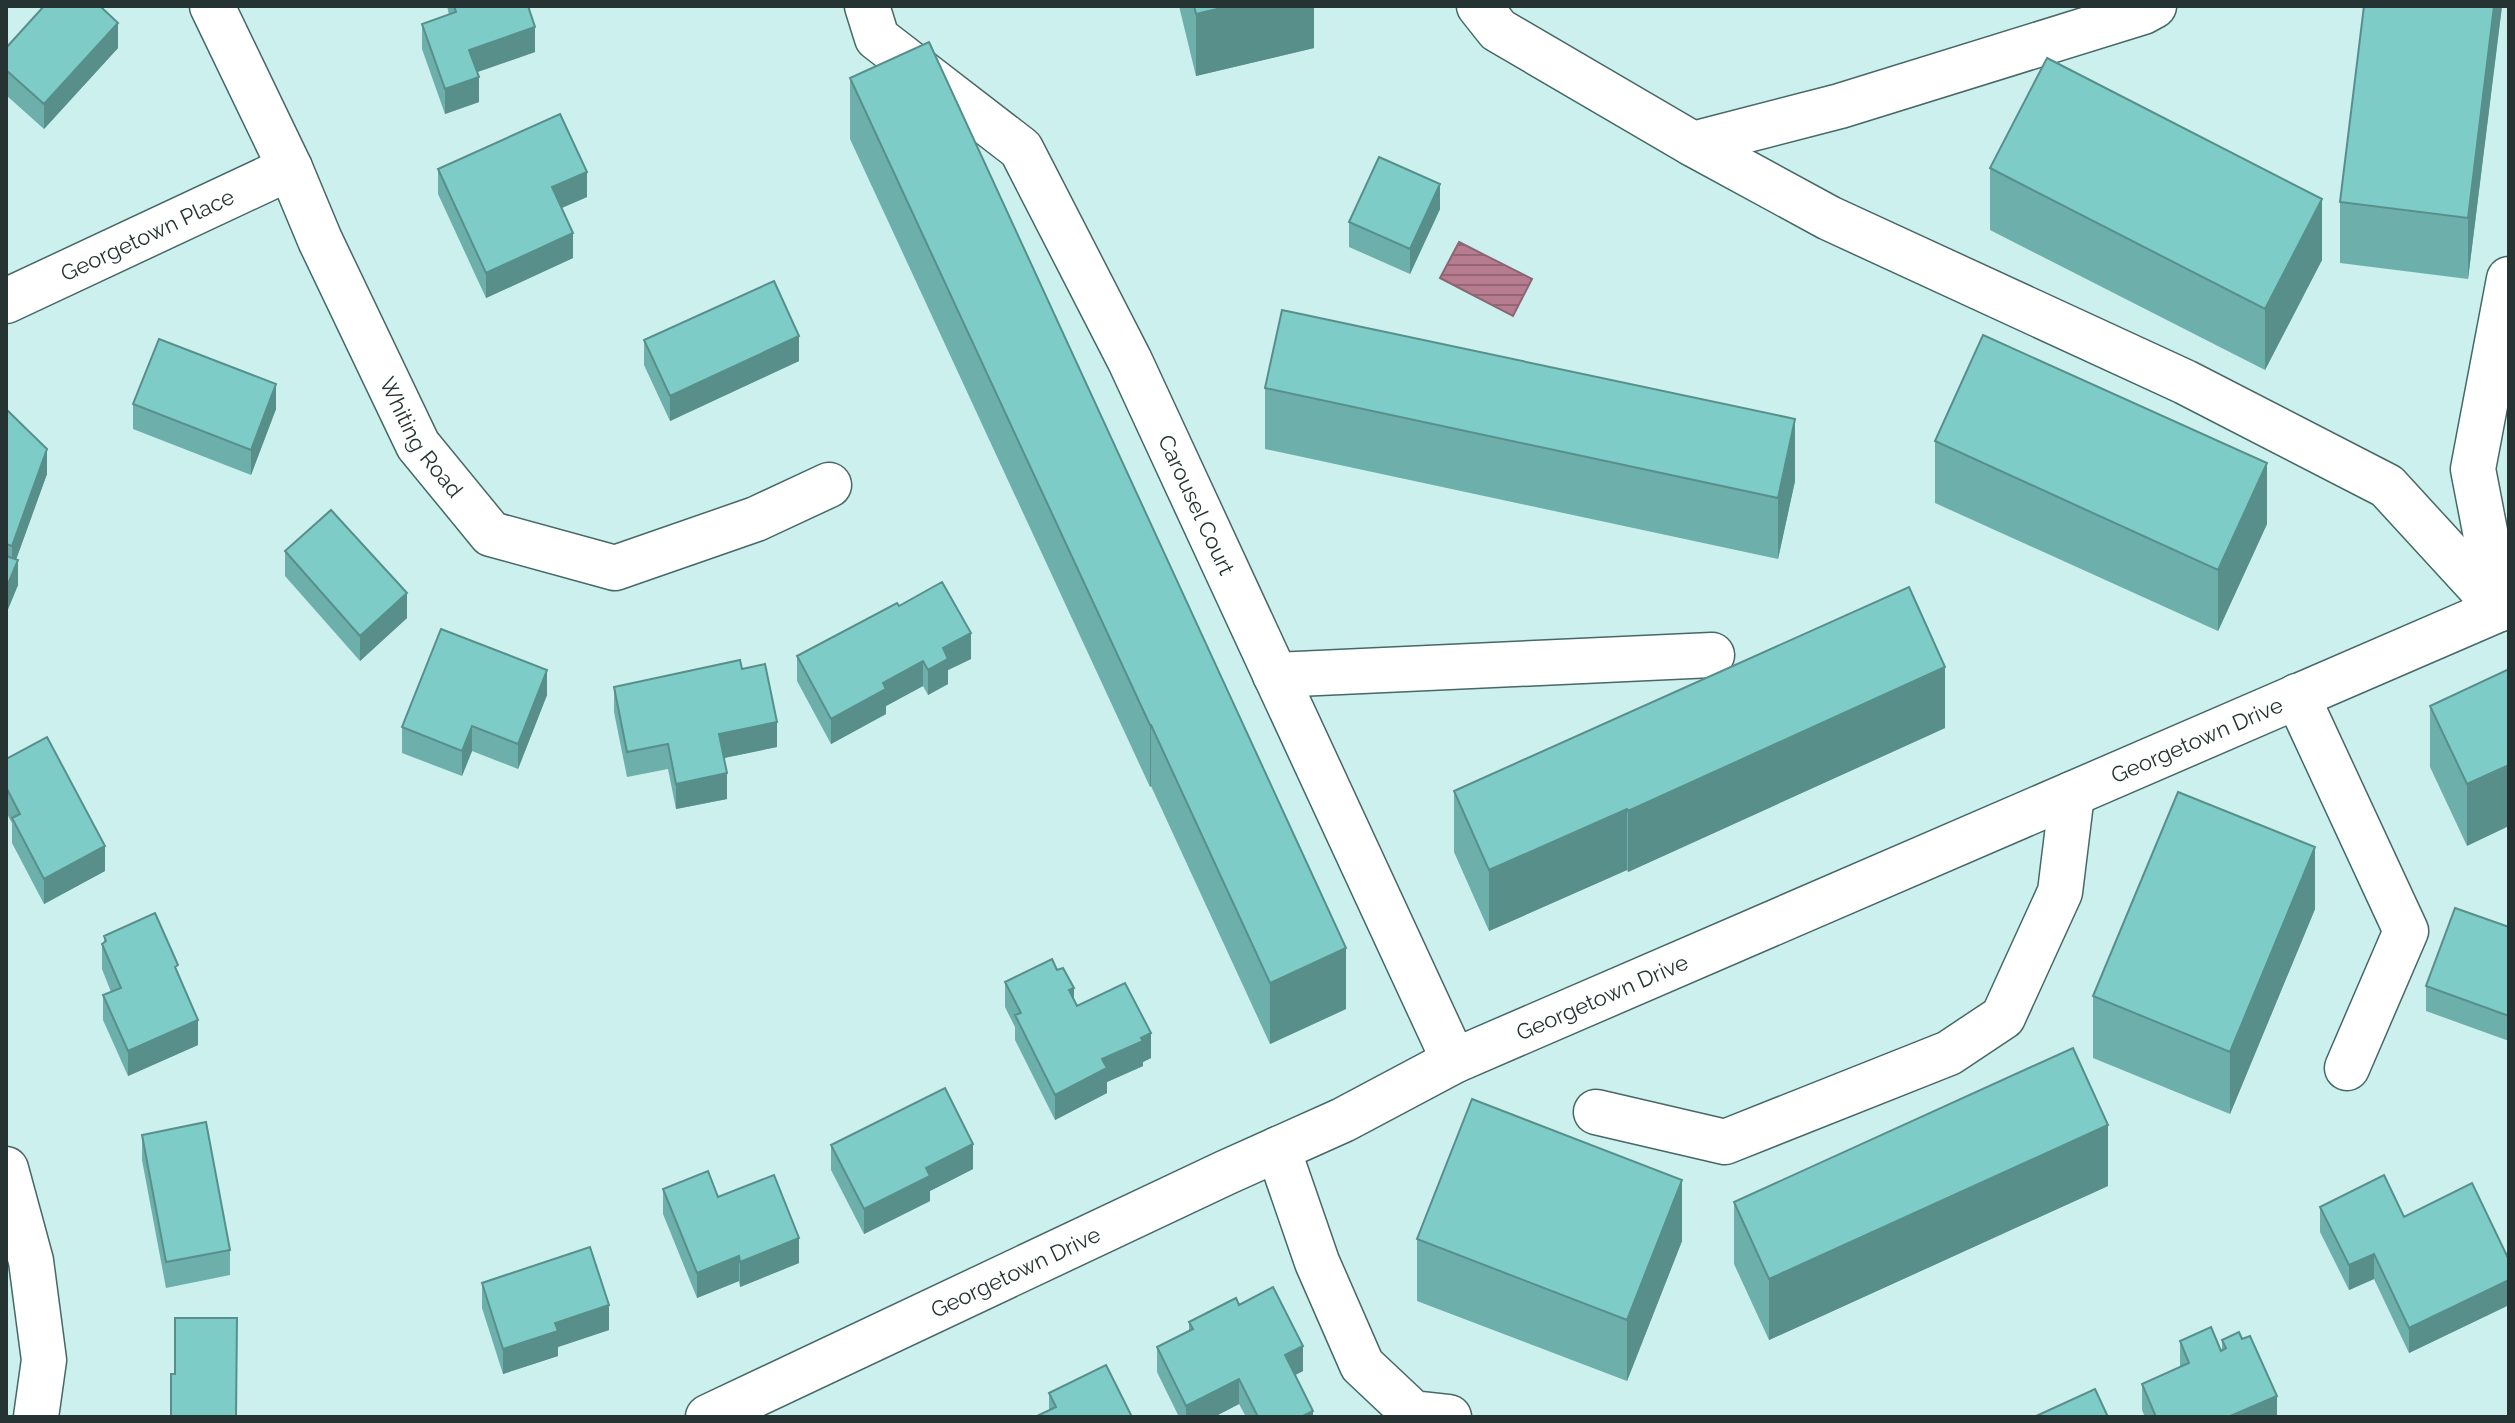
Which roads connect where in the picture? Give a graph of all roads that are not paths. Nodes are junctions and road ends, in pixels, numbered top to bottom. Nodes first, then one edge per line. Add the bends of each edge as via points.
1 (212, 6) edge
2 (867, 6) edge
3 (1479, 6) edge
4 (2154, 6) edge
5 (1693, 144) junction
6 (290, 168) junction
7 (2509, 279) edge
8 (6, 301) edge
9 (829, 485) dead end
10 (2504, 607) edge
11 (1712, 655) dead end
12 (1275, 675) junction
13 (2297, 696) junction
14 (2072, 794) junction
15 (1454, 1061) junction
16 (2347, 1068) dead end
17 (1596, 1112) dead end
18 (1278, 1149) junction
19 (6, 1169) edge
20 (36, 1417) edge
21 (708, 1417) edge
22 (1449, 1417) edge

1 - 6 street, Whiting Road
2 - 12 street, Carousel Court via 877,38 1021,149 1130,361
3 - 5 street via 1498,30
4 - 5 street via 1840,106
5 - 10 street via 1829,218 2185,382 2387,486
6 - 8 street, Georgetown Place
6 - 9 street, Whiting Road via 418,445 491,534 615,568 756,519
7 - 10 street via 2473,469
10 - 13 street, Georgetown Drive
11 - 12 street
12 - 15 street, Carousel Court
13 - 14 street, Georgetown Drive
13 - 16 street via 2406,931
14 - 15 street, Georgetown Drive
14 - 17 street via 2060,892 2003,1017 1949,1053 1725,1142
15 - 18 street, Georgetown Drive
18 - 21 street, Georgetown Drive
18 - 22 street via 1317,1262 1362,1365 1413,1413
19 - 20 street via 31,1261 44,1360

